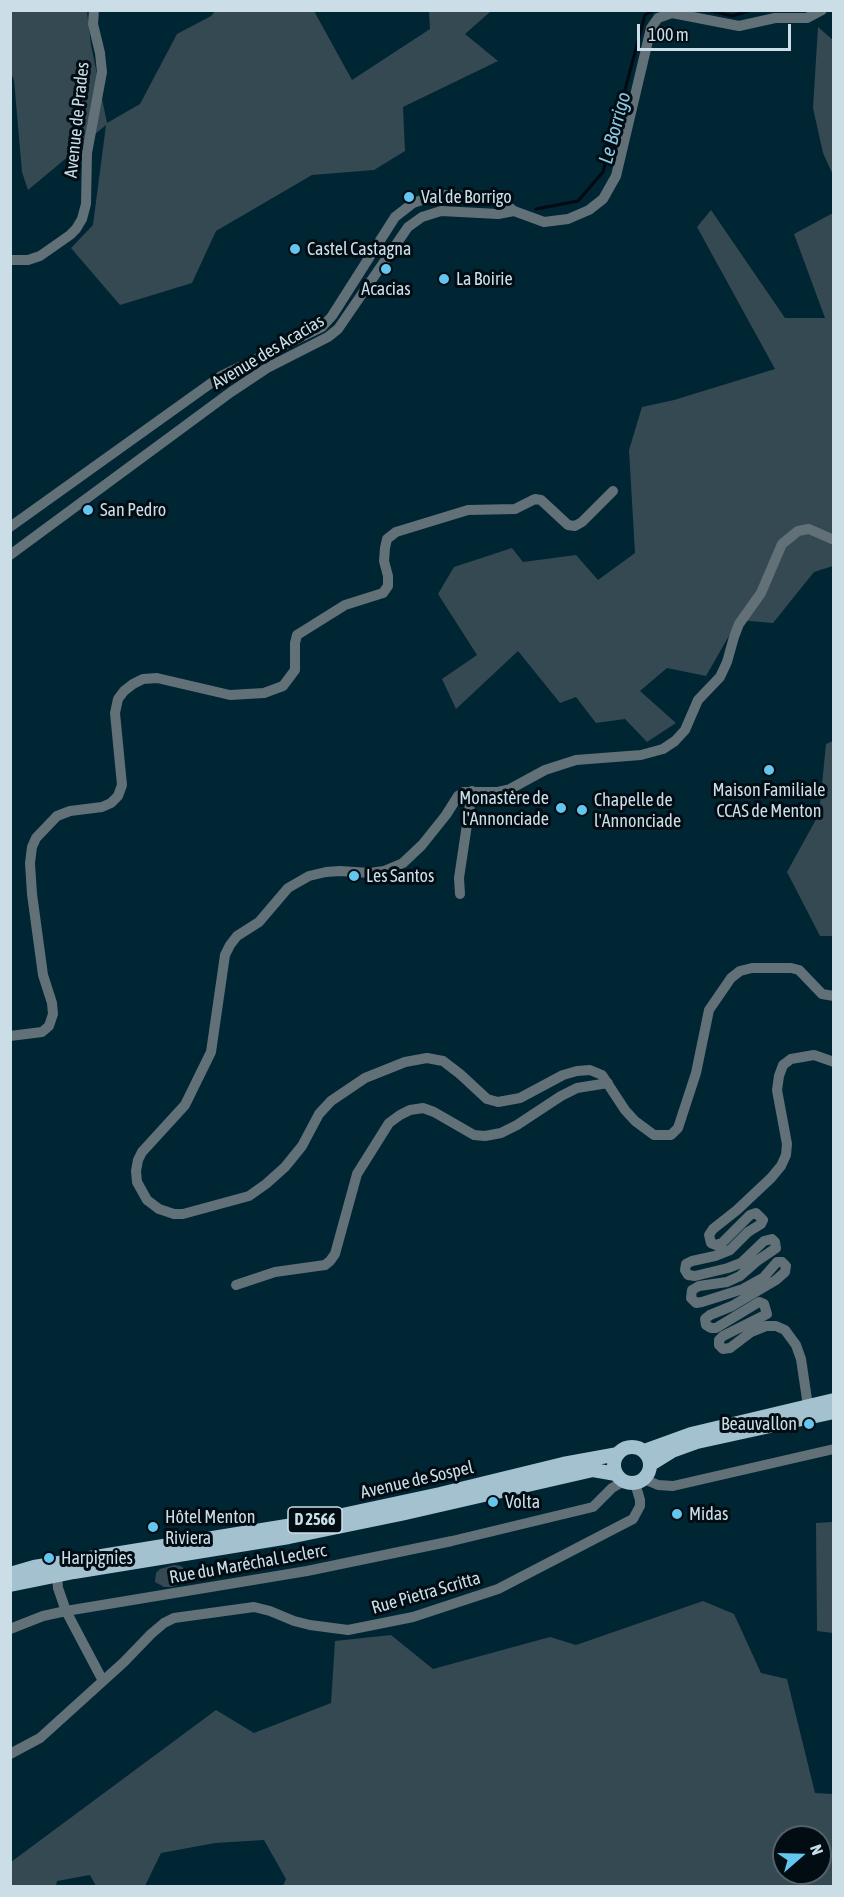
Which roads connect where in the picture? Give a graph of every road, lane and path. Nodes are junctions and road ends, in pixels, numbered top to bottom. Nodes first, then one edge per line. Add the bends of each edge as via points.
1 (94, 10) edge
2 (822, 10) edge
3 (514, 211) junction
4 (10, 260) edge
5 (613, 491) dead end
6 (10, 527) edge
7 (834, 540) edge
8 (10, 555) edge
9 (472, 791) junction
10 (460, 894) dead end
11 (834, 996) edge
12 (10, 1036) edge
13 (834, 1062) edge
14 (608, 1083) junction
15 (236, 1286) dead end
16 (834, 1400) edge
17 (808, 1406) junction
18 (834, 1412) edge
19 (834, 1449) edge
20 (644, 1451) junction
21 (618, 1454) junction
22 (651, 1464) junction
23 (630, 1480) junction
24 (56, 1570) junction
25 (10, 1574) edge
26 (10, 1586) edge
27 (66, 1611) junction
28 (10, 1629) edge
29 (103, 1681) junction
30 (10, 1754) edge

1 - 4 street, Avenue de Prades via 102,72 87,153 82,219 76,229 40,256
2 - 3 street via 807,18 775,18 739,26 672,13 658,18 651,28 616,176 603,198 589,210 568,219 544,222
3 - 6 street, Avenue des Acacias via 501,201 455,195 437,195 413,203 395,218 322,327 221,376
3 - 8 street, Avenue des Acacias via 441,211 422,217 408,227 338,329 231,392
5 - 12 street via 575,526 568,525 541,500 535,500 515,509 468,510 396,532 387,539 385,548 388,586 383,593 345,605 297,635 295,670 283,686 264,693 230,695 157,678 143,679 124,691 115,713 122,785 118,796 102,807 57,816 32,847 32,894 43,975 53,1014 42,1032
7 - 9 street via 809,529 798,531 782,544 761,592 739,624 720,677 698,700 685,730 675,741 651,753 561,764 510,789
9 - 10 street
9 - 14 street via 458,796 414,855 403,863 370,873 340,871 309,876 288,888 260,922 237,936 225,955 211,1052 185,1106 138,1160 137,1182 147,1200 174,1214 249,1196 285,1167 330,1101 365,1078 405,1062 427,1058 442,1061 488,1099 498,1102 520,1098 577,1071 590,1070
11 - 14 street via 822,994 799,970 791,968 752,968 731,978 710,1010 696,1073 678,1128 671,1135 654,1135 635,1121
13 - 17 street via 814,1055 791,1059 783,1065 777,1090 786,1155 771,1178 712,1229 711,1243 722,1243 750,1215 756,1213 763,1220 730,1250 692,1261 685,1270 695,1276 728,1268 741,1263 764,1241 775,1242 776,1248 740,1276 699,1286 692,1290 692,1298 696,1303 702,1302 743,1289 782,1262 785,1272 776,1280 705,1319 706,1324 716,1328 759,1302 764,1304 767,1314 723,1336 719,1346 730,1348 766,1326 785,1330 801,1359
14 - 15 street via 577,1088 517,1125 485,1136 474,1135 423,1108 400,1115 389,1123 357,1174 330,1261 275,1272
16 - 17 main road
17 - 20 main road via 691,1434
18 - 22 main road via 697,1443 672,1451
19 - 23 street via 673,1486
20 - 21 main road via 633,1447
20 - 22 main road
21 - 23 main road via 614,1464
21 - 24 main road, Avenue de Sospel / D 2566 via 305,1523
22 - 23 main road via 650,1470
23 - 24 main road, Avenue de Sospel / D 2566 via 593,1470 300,1535
23 - 27 street, Rue du Maréchal Leclerc via 612,1488 593,1507 452,1541 307,1572
23 - 29 street, Rue Pietra Scritta via 640,1500 633,1519 498,1589 413,1617 348,1630 310,1625 254,1608 174,1618 151,1634
24 - 25 main road, Avenue de Sospel / D 2566 via 34,1567
24 - 26 main road, Avenue de Sospel / D 2566
24 - 27 street
27 - 28 street, Rue du Maréchal Leclerc
27 - 29 street
29 - 30 street, Rue Pietra Scritta via 40,1738

